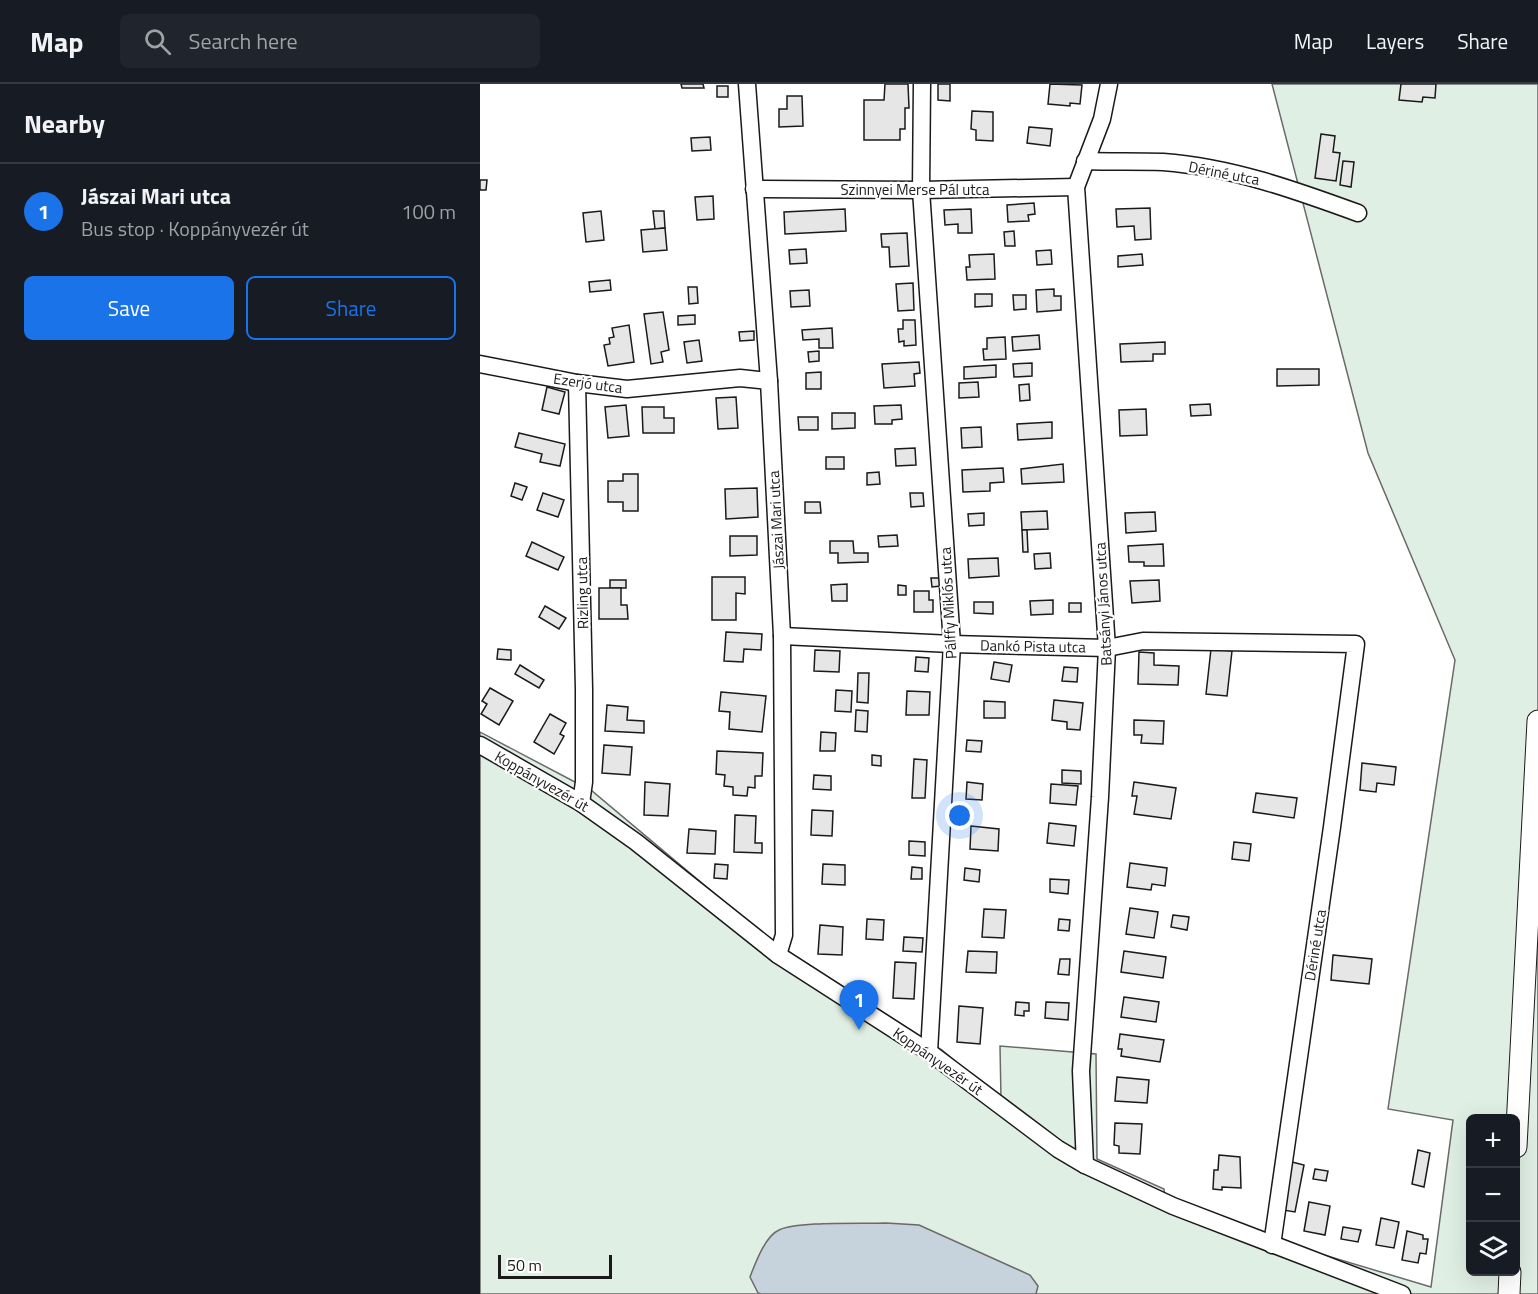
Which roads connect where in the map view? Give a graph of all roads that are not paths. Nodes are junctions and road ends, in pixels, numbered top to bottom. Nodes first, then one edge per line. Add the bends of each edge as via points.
1 (747, 84) edge
2 (922, 84) edge
3 (1109, 84) edge
4 (1085, 161) junction
5 (1076, 187) junction
6 (754, 189) junction
7 (921, 190) junction
8 (1358, 213) dead end
9 (480, 364) edge
10 (769, 381) junction
11 (577, 383) junction
12 (782, 636) junction
13 (952, 644) junction
14 (1356, 644) joint
15 (1107, 648) junction
16 (1538, 721) edge
17 (480, 745) edge
18 (581, 803) junction
19 (778, 956) junction
20 (929, 1052) junction
21 (1517, 1114) edge
22 (1085, 1165) junction
23 (1272, 1245) junction
24 (1510, 1276) edge
25 (1402, 1294) edge
26 (1509, 1294) edge

1 - 6 street, Jászai Mari utca
2 - 7 street, Pálffy Miklós utca
3 - 4 street, Batsányi János utca via 1102,119
4 - 5 street, Batsányi János utca
4 - 8 street, Dériné utca via 1164,162 1248,177
5 - 7 street, Szinnyei Merse Pál utca
5 - 15 street, Batsányi János utca
6 - 7 street, Szinnyei Merse Pál utca
6 - 10 street, Jászai Mari utca
7 - 13 street, Pálffy Miklós utca
9 - 11 street, Ezerjó utca
10 - 11 street, Ezerjó utca via 740,378 627,389
10 - 12 street, Jászai Mari utca
11 - 18 street, Rizling utca via 584,700
12 - 13 street, Dankó Pista utca
12 - 19 street, Jászai Mari utca via 784,934
13 - 15 street, Dankó Pista utca
13 - 20 street, Pálffy Miklós utca
14 - 15 street, Dankó Pista utca via 1143,641
14 - 23 street, Dériné utca
15 - 22 street, Batsányi János utca via 1081,1071
16 - 21 main road
17 - 18 street, Koppányvezér út
18 - 19 street, Koppányvezér út
19 - 20 street, Koppányvezér út
20 - 22 street, Koppányvezér út
22 - 23 street, Koppányvezér út via 1173,1206
23 - 25 street, Koppányvezér út
24 - 26 main road

